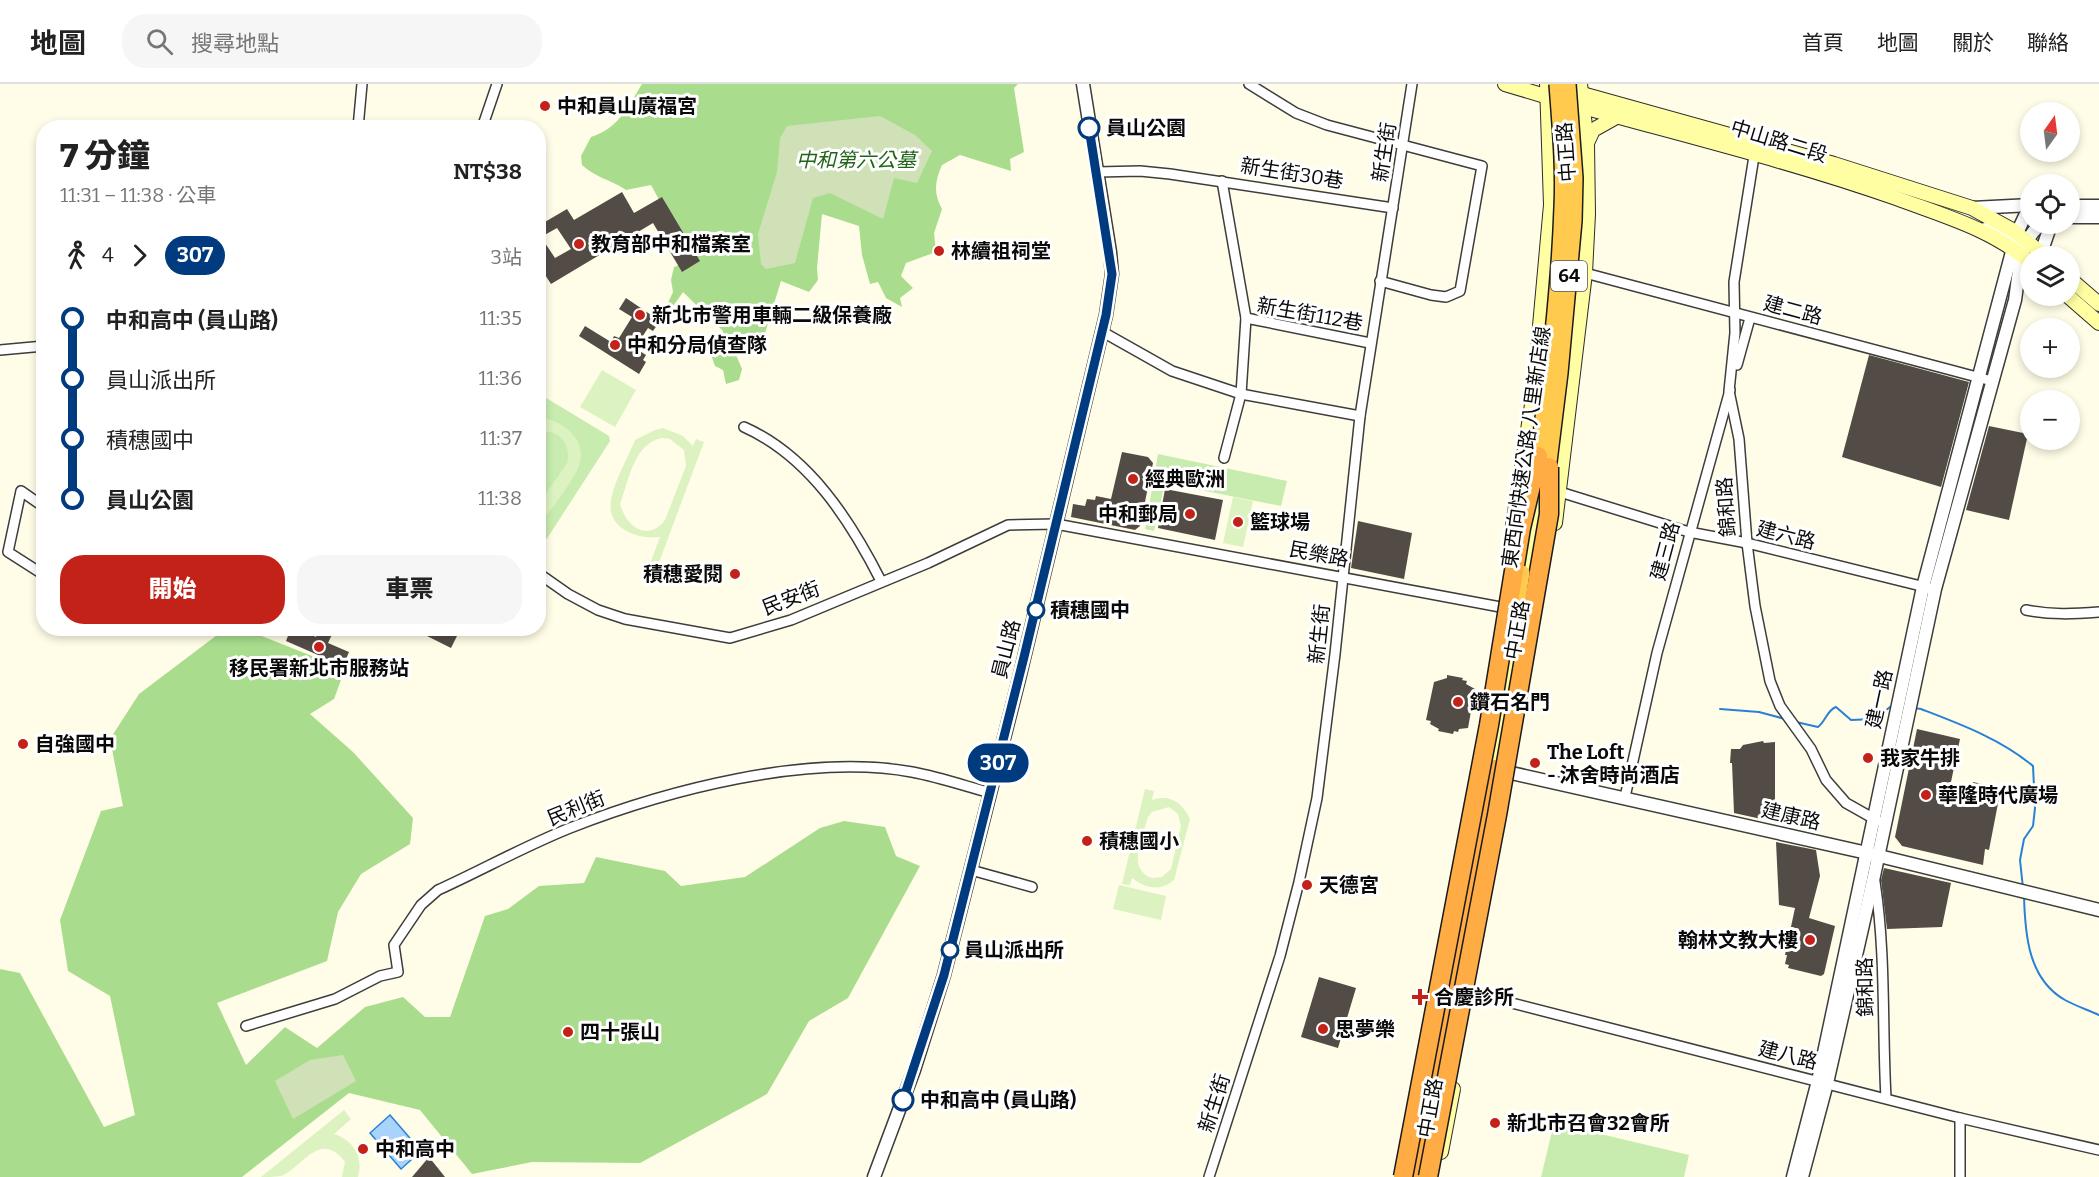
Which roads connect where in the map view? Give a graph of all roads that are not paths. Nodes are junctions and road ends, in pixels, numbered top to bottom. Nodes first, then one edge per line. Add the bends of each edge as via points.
1 (362, 84) edge
2 (497, 84) edge
3 (1083, 84) edge
4 (1249, 84) edge
5 (1412, 84) edge
6 (1505, 84) edge
7 (1556, 88) edge
8 (1581, 95) edge
9 (1618, 116) junction
10 (359, 120) edge
11 (485, 120) edge
12 (1587, 143) junction
13 (1403, 146) junction
14 (1755, 147) junction
15 (1097, 172) junction
16 (1222, 181) junction
17 (2020, 206) edge
18 (2080, 206) edge
19 (2099, 206) edge
20 (1393, 208) junction
21 (1972, 208) junction
22 (2080, 217) edge
23 (2099, 217) edge
24 (2042, 234) edge
25 (2031, 246) edge
26 (2020, 247) edge
27 (2020, 249) edge
28 (2020, 268) edge
29 (1585, 273) junction
30 (2020, 278) edge
31 (1380, 281) junction
32 (2080, 288) edge
33 (2099, 304) edge
34 (2079, 306) edge
35 (1735, 313) junction
36 (1246, 318) junction
37 (1750, 318) junction
38 (2099, 323) edge
39 (1101, 331) junction
40 (1370, 343) junction
41 (36, 347) edge
42 (0, 350) edge
43 (1979, 378) junction
44 (1992, 381) junction
45 (1729, 391) junction
46 (1240, 394) junction
47 (1360, 417) junction
48 (744, 427) dead end
49 (1224, 458) dead end
50 (1543, 461) junction
51 (1560, 492) junction
52 (36, 501) edge
53 (1056, 524) junction
54 (1689, 532) junction
55 (1747, 543) junction
56 (4, 549) edge
57 (36, 570) edge
58 (1342, 577) junction
59 (546, 578) edge
60 (881, 581) junction
61 (1929, 588) junction
62 (1500, 607) junction
63 (2026, 610) dead end
64 (1521, 611) junction
65 (2099, 612) edge
66 (1539, 615) junction
67 (1474, 765) junction
68 (1503, 771) junction
69 (991, 793) junction
70 (1625, 797) junction
71 (1485, 812) dead end
72 (1880, 822) junction
73 (1873, 854) junction
74 (971, 870) junction
75 (1874, 876) junction
76 (1032, 887) dead end
77 (2099, 910) edge
78 (1460, 990) junction
79 (246, 1026) dead end
80 (1822, 1082) junction
81 (1886, 1098) junction
82 (1960, 1118) junction
83 (2099, 1150) edge
84 (874, 1177) edge
85 (1209, 1177) edge
86 (1395, 1177) edge
87 (1403, 1177) edge
88 (1416, 1177) edge
89 (1428, 1177) edge
90 (1436, 1177) edge
91 (1793, 1177) edge
92 (1802, 1177) edge
93 (1960, 1177) edge

1 - 10 street
2 - 11 street
3 - 15 street, 員山路
4 - 13 street via 1296,113
5 - 13 street, 新生街
6 - 7 main road, 中山路二段
7 - 8 main road, 中山路二段
7 - 50 highway, 東西向快速公路 八里新店線 / 64, bridge via 1574,166 1574,221
7 - 62 main road, 中正路 via 1551,205 1534,383
7 - 64 main road via 1569,163 1561,322
8 - 9 main road, 中山路二段
8 - 12 main road, 中正路
8 - 14 main road, 中山路二段
9 - 12 main road via 1593,130
9 - 14 main road, 中山路二段
12 - 29 main road, 中正路
13 - 20 street, 新生街
13 - 31 street via 1482,166 1460,291 1446,297 1431,296
14 - 21 main road, 中山路二段 via 1911,187
14 - 27 main road, 中山路二段 via 1966,222
14 - 35 street, 錦和路 via 1738,245
15 - 16 street, 新生街30巷 via 1140,171
15 - 39 street, 員山路 via 1112,274
16 - 20 street, 新生街30巷
16 - 36 street
17 - 21 street
18 - 19 street
20 - 31 street, 新生街
21 - 26 main road, 中山路二段
22 - 23 street
24 - 25 street
28 - 43 street, 建一路
29 - 35 street, 建二路
29 - 51 main road, 中正路
30 - 44 street, 建一路
31 - 40 street, 新生街
32 - 33 main road
34 - 38 main road
35 - 37 street, 建二路
35 - 45 street, 錦和路
36 - 40 street, 新生街112巷
36 - 46 street, 新生街112巷
37 - 43 street, 建二路
37 - 45 street, 建三路
39 - 46 street via 1172,371
39 - 53 street, 員山路
40 - 47 street, 新生街
41 - 42 street
43 - 44 street, 建二路
43 - 61 street, 建一路
44 - 61 street, 建一路
45 - 54 street, 建三路
45 - 55 street, 錦和路 via 1740,439
46 - 47 street
46 - 49 street, 新生街112巷
47 - 58 street, 新生街
48 - 60 street via 772,442 822,488 858,537
50 - 71 highway, 東西向快速公路 八里新店線 / 64, bridge
50 - 87 highway, bridge via 1521,528 1489,725
50 - 89 highway, bridge via 1547,526
51 - 54 street, 建六路
51 - 66 main road, 中正路
52 - 56 street via 21,491
53 - 58 street, 民樂路
53 - 60 street, 民安街 via 1008,525
53 - 69 street, 員山路
54 - 55 street, 建六路
54 - 70 street, 建三路
55 - 61 street, 建六路
55 - 72 street, 錦和路 via 1770,681 1780,706 1811,749 1826,780 1846,803
56 - 57 street
58 - 62 street, 民樂路
58 - 85 street, 新生街 via 1323,757 1299,882 1270,992
59 - 60 street, 民安街 via 588,604 625,619 730,638 791,620
61 - 72 street, 建一路
62 - 64 street, 民樂路
62 - 67 main road, 中正路
63 - 65 street via 2069,615
64 - 66 street, 民樂路
64 - 68 main road
66 - 68 main road, 中正路
67 - 68 street, 建康路
67 - 86 main road, 中正路
68 - 70 street, 建康路
68 - 78 highway
69 - 74 street, 員山路
69 - 79 street, 民利街 via 911,771 818,767 754,776 633,805 567,829 438,890 421,905 394,945 398,972 380,976 335,999
70 - 73 street, 建康路
72 - 73 street, 建一路
73 - 75 street, 建一路
73 - 77 street, 建康路
73 - 80 street, 建一路
74 - 76 street
74 - 84 street, 員山路 via 928,1028
75 - 80 street, 建一路
75 - 81 street, 錦和路 via 1883,953
78 - 80 street, 建八路
78 - 88 highway
78 - 90 main road, 中正路 via 1449,1119
80 - 81 street, 建八路
80 - 91 street, 建一路
80 - 92 street, 建一路
81 - 82 street, 建八路
82 - 83 street, 建八路
82 - 93 street

